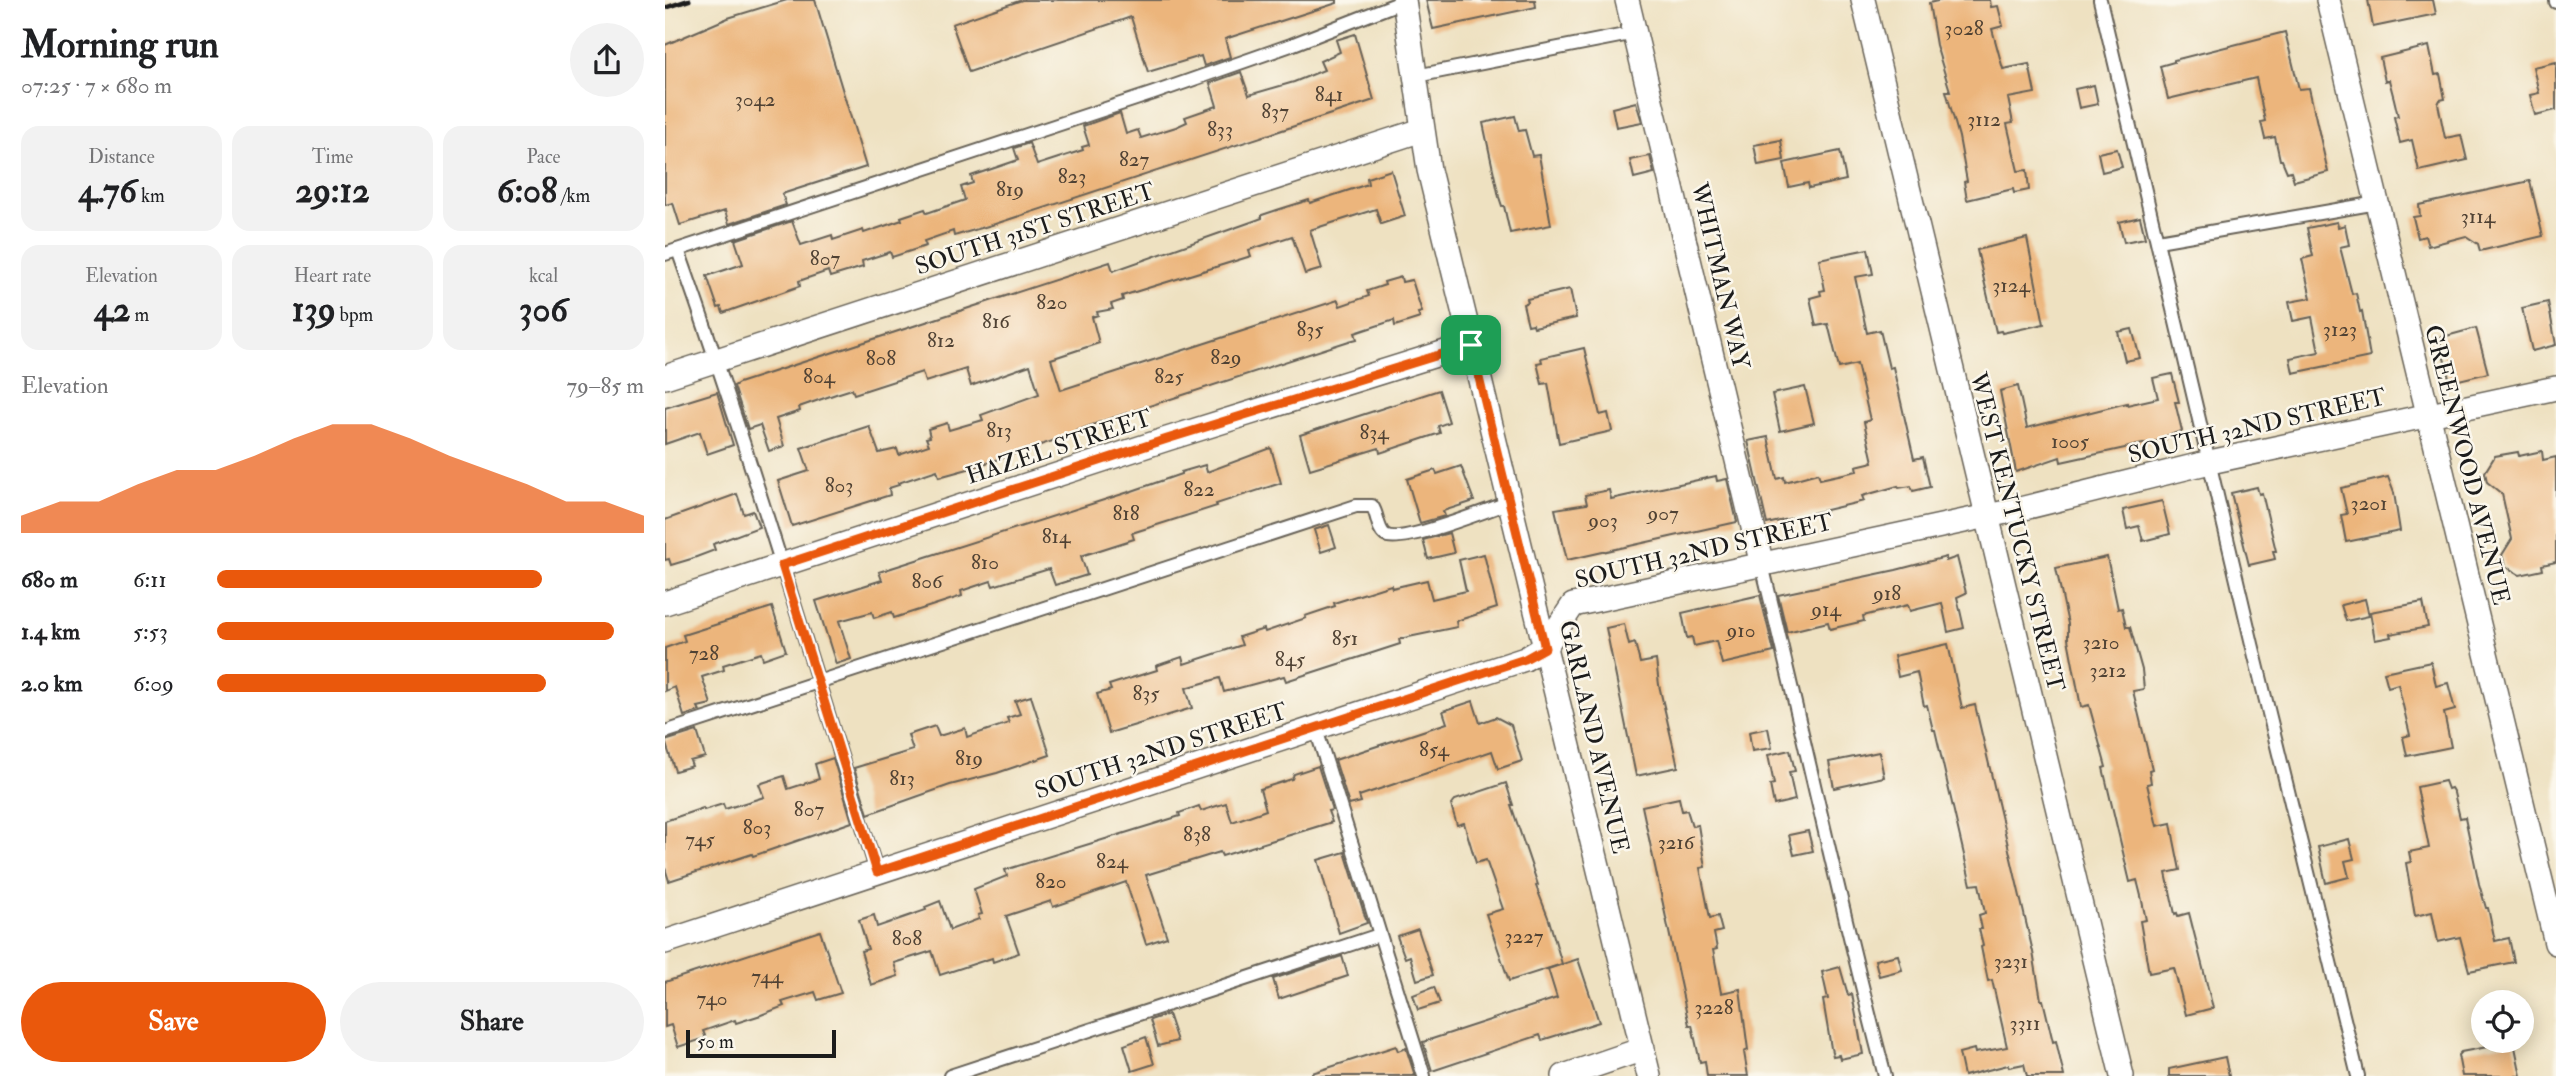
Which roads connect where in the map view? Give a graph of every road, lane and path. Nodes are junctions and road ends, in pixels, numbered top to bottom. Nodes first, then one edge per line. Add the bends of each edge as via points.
1 (1627, 0) edge
2 (1863, 0) edge
3 (2101, 0) edge
4 (2327, 0) edge
5 (1404, 1) edge
6 (1635, 33) junction
7 (1416, 76) junction
8 (1422, 130) junction
9 (2377, 203) junction
10 (2158, 241) junction
11 (678, 250) junction
12 (665, 254) edge
13 (1471, 345) junction
14 (717, 360) junction
15 (665, 377) edge
16 (2556, 388) edge
17 (2428, 415) junction
18 (2210, 462) junction
19 (1510, 502) junction
20 (1986, 516) junction
21 (782, 565) junction
22 (1762, 565) junction
23 (665, 603) edge
24 (1545, 648) junction
25 (819, 681) junction
26 (1316, 729) junction
27 (665, 732) edge
28 (877, 872) junction
29 (1380, 935) junction
30 (665, 942) edge
31 (2556, 943) edge
32 (1643, 1049) junction
33 (950, 1076) edge
34 (1424, 1076) edge
35 (1565, 1076) edge
36 (1649, 1076) edge
37 (1885, 1076) edge
38 (2122, 1076) edge
39 (2358, 1076) edge

1 - 6 street, WHITMAN WAY
2 - 20 street, WEST KENTUCKY STREET
3 - 10 lane
4 - 9 street, GREENWOOD AVENUE
5 - 7 street, GARLAND AVENUE
5 - 11 lane via 1154,93
6 - 7 lane
6 - 22 street, WHITMAN WAY
7 - 8 street, GARLAND AVENUE
8 - 13 street, GARLAND AVENUE
8 - 14 street, SOUTH 31ST STREET
9 - 10 lane
9 - 17 street, GREENWOOD AVENUE
10 - 18 lane
11 - 12 lane
11 - 14 lane
13 - 19 street, GARLAND AVENUE
13 - 21 street, HAZEL STREET
14 - 15 street, SOUTH 31ST STREET
14 - 21 lane
16 - 17 street, SOUTH 32ND STREET
17 - 18 street, SOUTH 32ND STREET
17 - 31 street, GREENWOOD AVENUE
18 - 20 street, SOUTH 32ND STREET
18 - 39 lane
19 - 24 street, GARLAND AVENUE
19 - 25 lane via 1397,537 1383,532 1372,506 1356,506
20 - 22 street, SOUTH 32ND STREET
20 - 38 street, WEST KENTUCKY STREET
21 - 23 street, HAZEL STREET
21 - 25 lane
22 - 24 street, SOUTH 32ND STREET via 1573,605
22 - 37 lane
24 - 26 street, SOUTH 32ND STREET via 1525,659
24 - 32 street, GARLAND AVENUE
25 - 27 lane
25 - 28 lane
26 - 28 street, SOUTH 32ND STREET
26 - 29 lane
28 - 30 street, SOUTH 32ND STREET
29 - 33 lane
29 - 34 lane
32 - 35 street
32 - 36 street, GARLAND AVENUE

